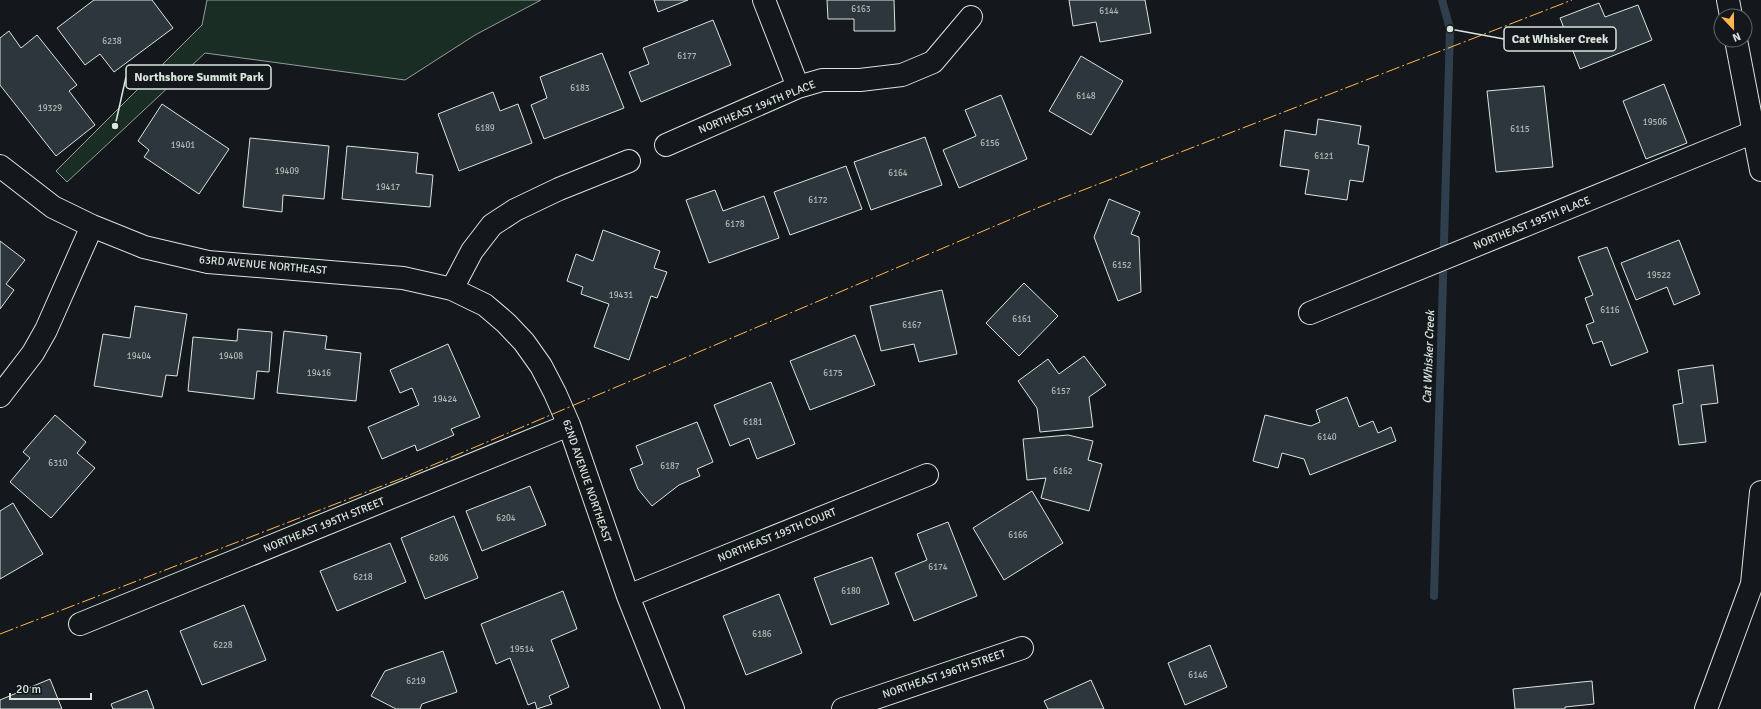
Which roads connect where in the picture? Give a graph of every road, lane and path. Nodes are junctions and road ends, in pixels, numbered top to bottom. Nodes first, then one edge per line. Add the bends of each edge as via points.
1 (764, 0) edge
2 (971, 16) dead end
3 (1738, 48) edge
4 (798, 87) junction
5 (1754, 132) junction
6 (666, 145) dead end
7 (629, 161) dead end
8 (0, 166) edge
9 (1761, 170) edge
10 (92, 226) junction
11 (452, 289) junction
12 (1310, 313) dead end
13 (0, 396) edge
14 (569, 425) junction
15 (927, 475) dead end
16 (1761, 492) edge
17 (1756, 586) edge
18 (628, 596) junction
19 (80, 624) dead end
20 (1022, 648) dead end
21 (673, 709) edge
22 (843, 709) edge
23 (1706, 709) edge

1 - 4 street
2 - 4 street, NORTHEAST 194TH PLACE via 933,62 902,75 860,80 822,80
3 - 5 street
4 - 6 street, NORTHEAST 194TH PLACE
5 - 9 street
5 - 12 street, NORTHEAST 195TH PLACE
7 - 11 street via 560,189 492,224 472,251
8 - 10 street, 63RD AVENUE NORTHEAST via 53,207
10 - 11 street, 63RD AVENUE NORTHEAST via 144,247 208,262 403,278
10 - 13 street via 46,330 33,353
11 - 14 street, 62ND AVENUE NORTHEAST via 485,305 524,342 541,366
14 - 18 street, 62ND AVENUE NORTHEAST
14 - 19 street, NORTHEAST 195TH STREET
15 - 18 street, NORTHEAST 195TH COURT
16 - 17 street
17 - 23 street
18 - 21 street, 62ND AVENUE NORTHEAST
20 - 22 street, NORTHEAST 196TH STREET

